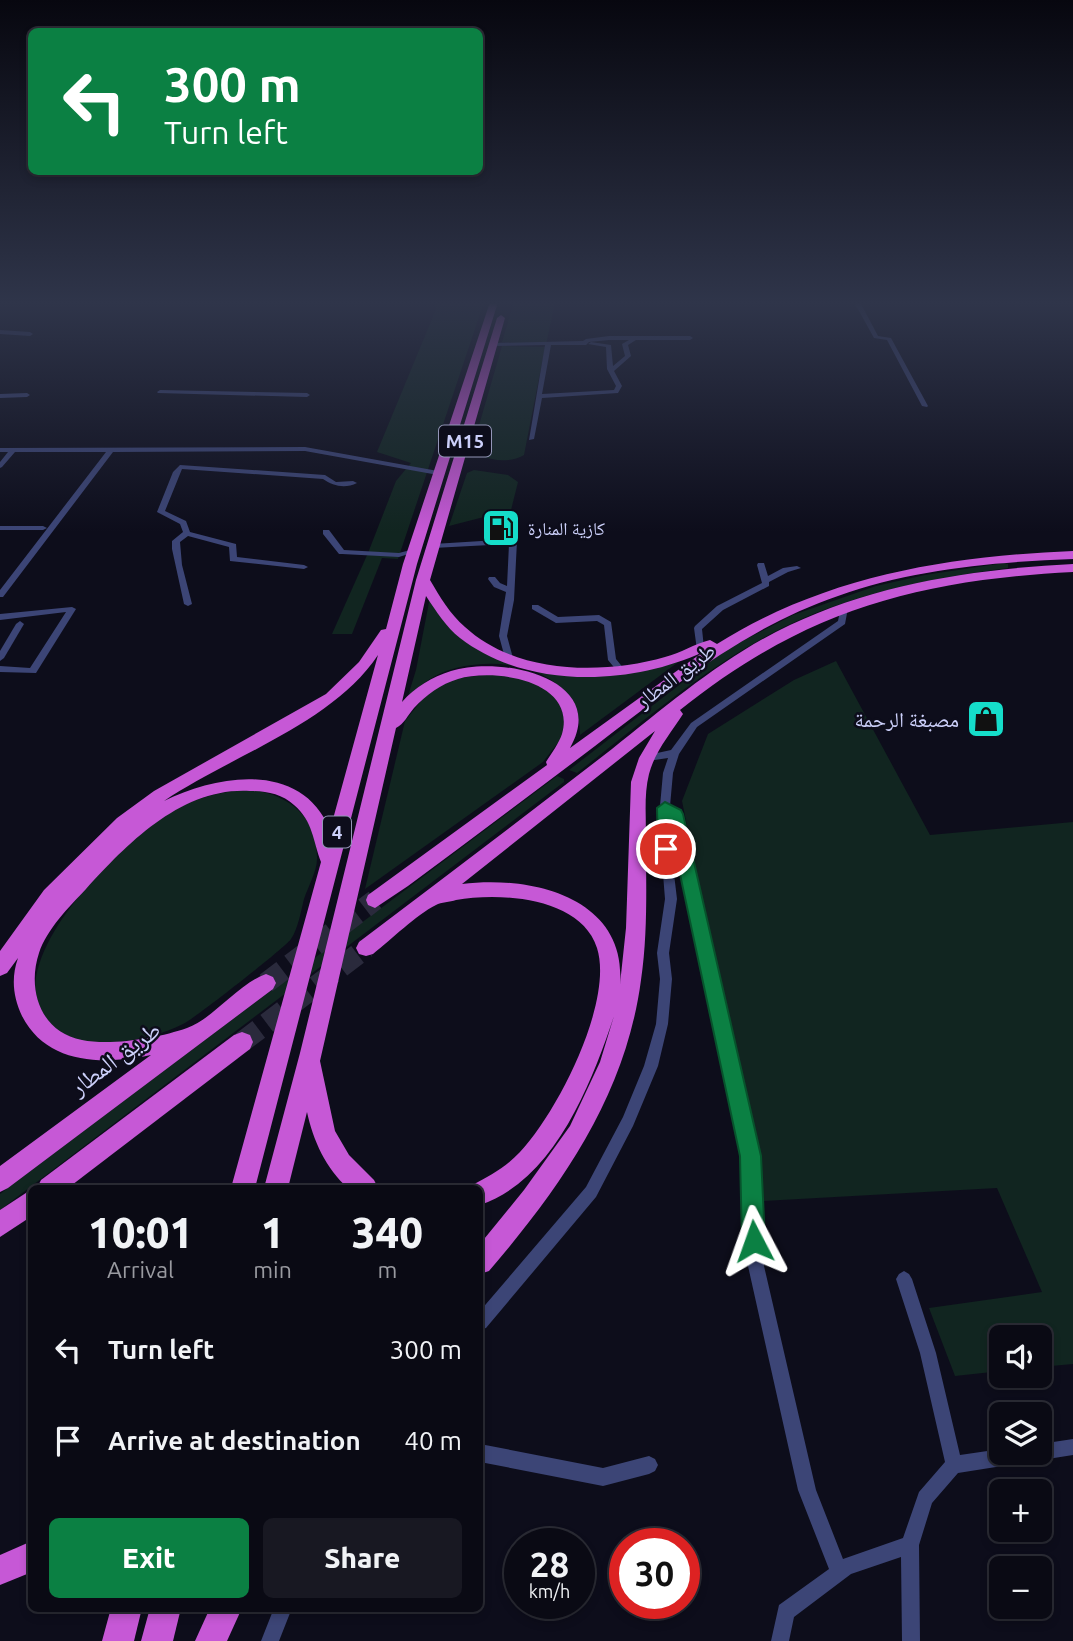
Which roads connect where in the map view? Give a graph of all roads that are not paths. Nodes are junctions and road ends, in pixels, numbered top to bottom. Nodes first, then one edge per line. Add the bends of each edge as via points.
1 (469, 379) edge
2 (483, 379) edge
3 (542, 379) edge
4 (615, 379) edge
5 (910, 379) edge
6 (160, 392) dead end
7 (27, 395) dead end
8 (307, 395) dead end
9 (0, 396) edge
10 (539, 396) junction
11 (925, 406) dead end
12 (531, 439) dead end
13 (0, 450) edge
14 (13, 450) junction
15 (111, 450) junction
16 (0, 466) edge
17 (438, 475) junction
18 (353, 483) dead end
19 (0, 528) edge
20 (43, 528) dead end
21 (326, 532) dead end
22 (187, 533) junction
23 (433, 546) junction
24 (1073, 555) edge
25 (412, 558) junction
26 (761, 565) dead end
27 (1017, 565) junction
28 (304, 567) dead end
29 (797, 568) dead end
30 (1073, 568) edge
31 (492, 579) dead end
32 (423, 580) junction
33 (767, 580) junction
34 (510, 591) junction
35 (0, 595) edge
36 (188, 604) dead end
37 (535, 607) dead end
38 (844, 608) junction
39 (0, 617) edge
40 (768, 620) junction
41 (20, 624) dead end
42 (700, 648) junction
43 (0, 658) edge
44 (509, 658) junction
45 (0, 669) edge
46 (620, 669) junction
47 (685, 699) junction
48 (388, 732) junction
49 (674, 753) junction
50 (648, 758) junction
51 (556, 766) junction
52 (540, 779) junction
53 (578, 783) junction
54 (665, 808) junction
55 (329, 860) junction
56 (433, 897) junction
57 (375, 900) tunnel mouth
58 (366, 948) tunnel mouth
59 (0, 967) edge
60 (266, 983) tunnel mouth
61 (191, 1037) junction
62 (242, 1042) tunnel mouth
63 (311, 1053) junction
64 (0, 1180) edge
65 (53, 1185) edge
66 (244, 1185) edge
67 (277, 1185) edge
68 (362, 1185) edge
69 (483, 1192) edge
70 (28, 1205) edge
71 (0, 1225) edge
72 (483, 1258) edge
73 (904, 1279) dead end
74 (483, 1318) edge
75 (1073, 1447) edge
76 (1052, 1450) edge
77 (483, 1454) edge
78 (989, 1460) edge
79 (649, 1465) dead end
80 (954, 1465) junction
81 (910, 1545) junction
82 (28, 1558) edge
83 (0, 1570) edge
84 (839, 1572) junction
85 (126, 1612) edge
86 (165, 1612) edge
87 (226, 1612) edge
88 (281, 1612) edge
89 (118, 1641) edge
90 (157, 1641) edge
91 (211, 1641) edge
92 (270, 1641) edge
93 (780, 1641) edge
94 (911, 1641) edge

1 - 17 highway, M15
2 - 23 highway, M15
3 - 10 street
4 - 10 street via 616,391
5 - 11 street
6 - 8 street
7 - 9 street
10 - 12 street
13 - 14 street
14 - 15 street
14 - 16 street
15 - 17 street via 305,449
15 - 35 street
17 - 25 highway, 4
18 - 22 street via 180,467 161,512 183,523
19 - 20 street
21 - 25 street via 342,552
22 - 28 street via 233,546 233,559
22 - 36 street via 176,541 175,558
23 - 32 highway, M15
23 - 34 street via 513,541
24 - 27 highway, طريق المطار
25 - 55 highway, 4
25 - 59 highway via 392,624 364,666 331,698 160,795 123,823 51,895
26 - 33 street
27 - 30 highway, طريق المطار
27 - 38 highway, طريق المطار
27 - 40 highway, طريق المطار via 898,576 833,593
29 - 33 street
31 - 34 street
32 - 44 highway via 465,635
32 - 48 highway, 4
33 - 42 street via 720,608 698,628
34 - 44 street via 503,636
37 - 46 street via 556,620 599,618 608,624 612,660
38 - 47 highway, طريق المطار via 793,628
38 - 49 street via 842,622 694,725
39 - 45 street via 72,609 33,671
40 - 42 highway
40 - 51 highway, طريق المطار via 698,661
41 - 43 street
42 - 46 highway via 668,661
44 - 46 highway via 568,671
47 - 50 highway
47 - 53 highway, طريق المطار
48 - 52 highway via 408,703 443,678 479,669 534,676 554,686 568,705 572,731 566,747
48 - 63 highway, 4
49 - 50 street
49 - 54 street
50 - 72 highway via 637,818 632,979 614,1056 597,1102 574,1143 544,1187
51 - 52 highway, طريق المطار
51 - 53 highway
52 - 57 highway, طريق المطار
53 - 56 highway, طريق المطار
54 - 74 street via 671,899 663,953 662,1024 651,1066 591,1192
54 - 84 street via 675,814 748,1144 756,1266 807,1490
55 - 61 highway via 314,816 296,797 274,787 221,787 184,799 153,817 112,853 48,922 32,947 23,981 29,1010 47,1034 76,1048 103,1052
55 - 66 highway, 4
56 - 58 highway, طريق المطار
56 - 69 highway via 494,887 557,899 591,921 605,944 611,971 609,996 593,1046 562,1114 521,1169
60 - 61 highway, طريق المطار
61 - 64 highway, طريق المطار
62 - 65 highway
63 - 67 highway, 4
63 - 68 highway via 322,1130 348,1174
70 - 71 highway
73 - 80 street via 928,1353
75 - 76 street
77 - 79 street via 603,1477
78 - 80 street
80 - 81 street via 925,1498
81 - 84 street
81 - 94 street
82 - 83 highway
84 - 93 street via 786,1612
85 - 89 highway
86 - 90 highway
87 - 91 highway
88 - 92 street

